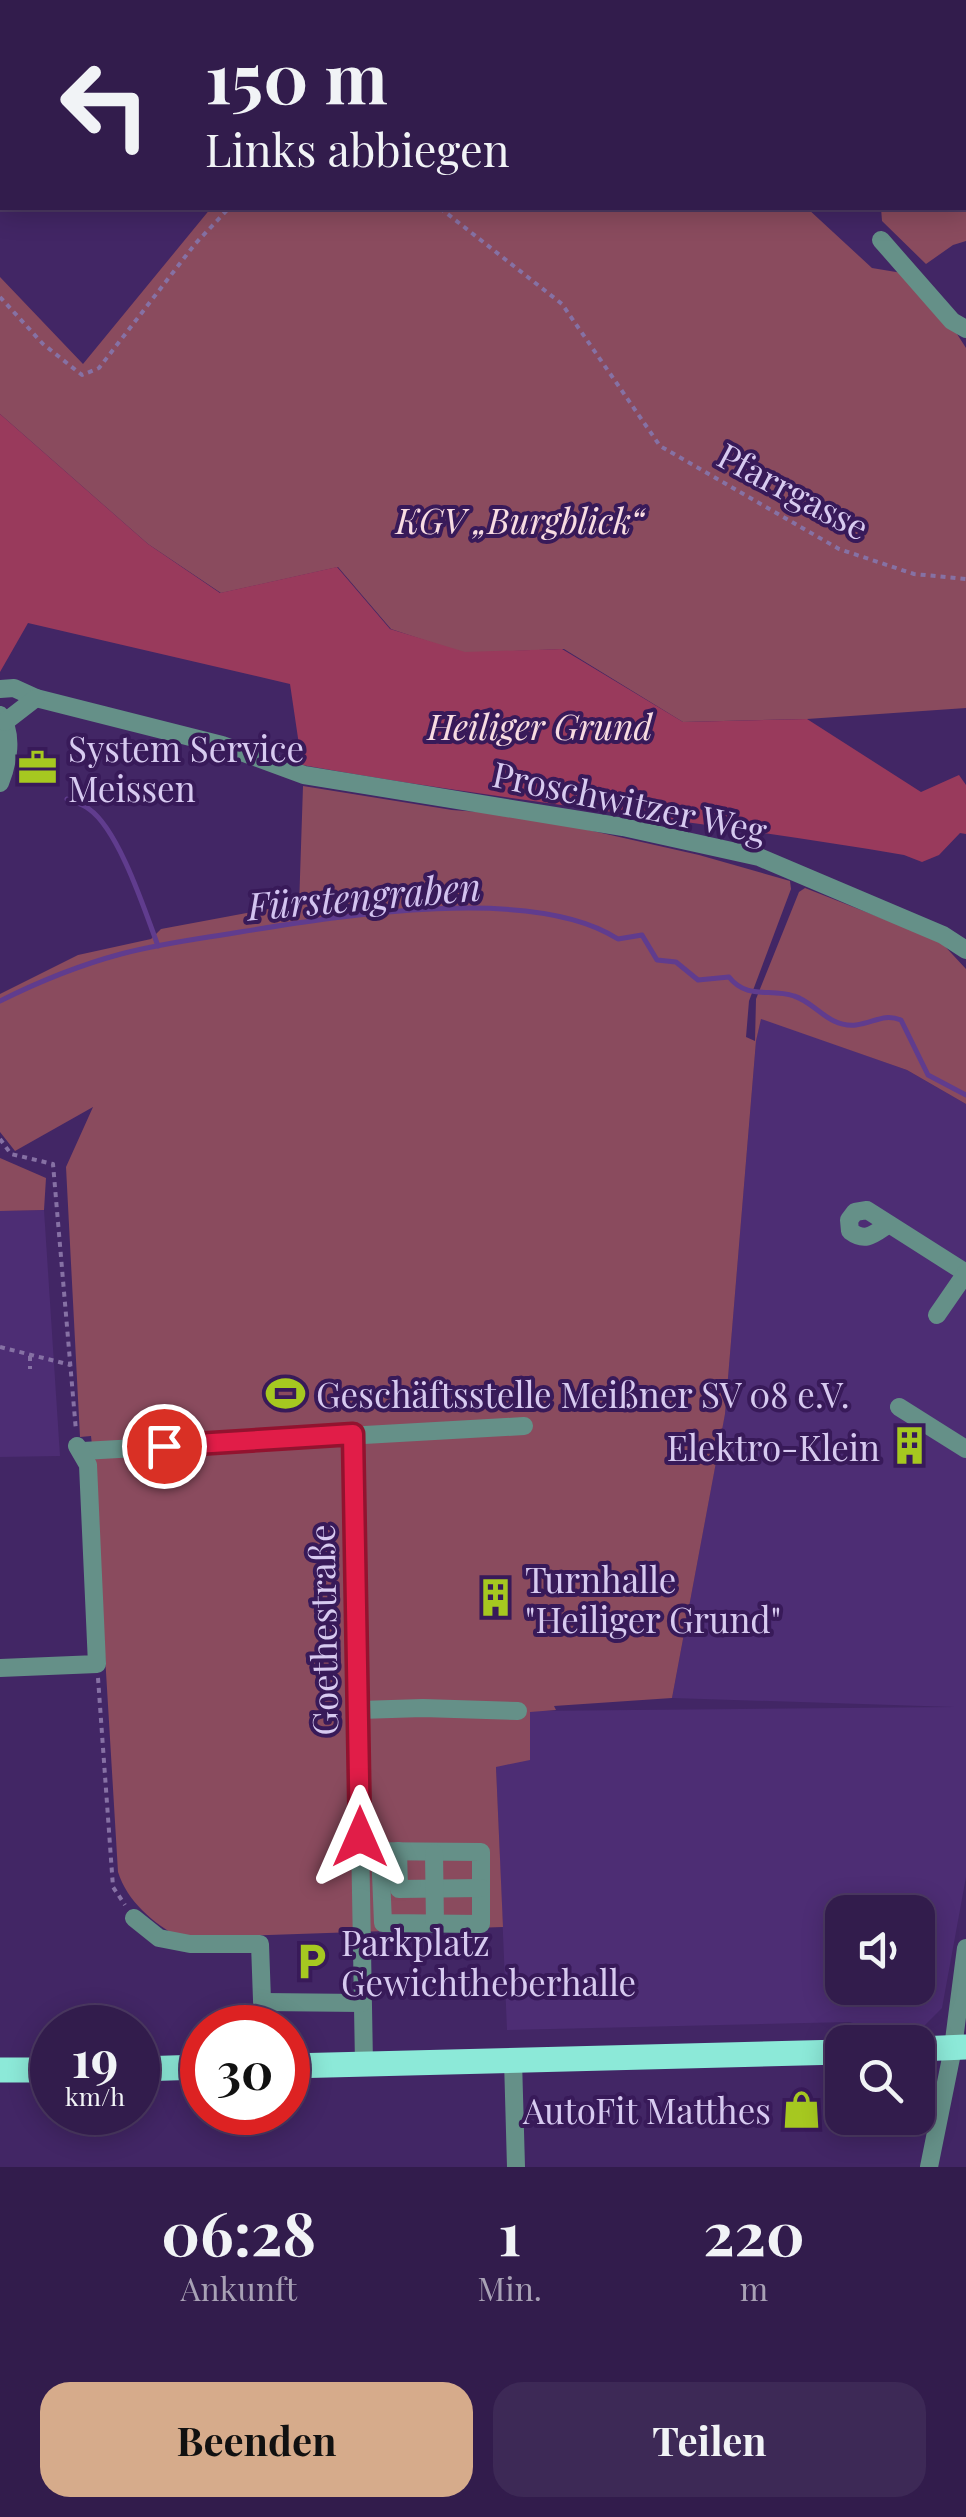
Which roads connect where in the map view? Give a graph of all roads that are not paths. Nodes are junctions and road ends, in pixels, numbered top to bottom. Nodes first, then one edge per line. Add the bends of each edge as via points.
1 (882, 240) dead end
2 (966, 328) edge
3 (0, 689) edge
4 (36, 698) junction
5 (3, 718) edge
6 (0, 783) edge
7 (966, 950) edge
8 (889, 1224) dead end
9 (966, 1273) edge
10 (938, 1315) dead end
11 (899, 1407) dead end
12 (524, 1426) dead end
13 (353, 1434) junction
14 (966, 1449) edge
15 (0, 1668) edge
16 (360, 1710) junction
17 (518, 1711) dead end
18 (360, 1851) junction
19 (389, 1851) junction
20 (434, 1852) junction
21 (399, 1888) junction
22 (434, 1888) junction
23 (481, 1888) junction
24 (134, 1918) road end
25 (398, 1924) junction
26 (434, 1924) junction
27 (966, 1948) edge
28 (262, 2002) junction
29 (362, 2003) junction
30 (262, 2005) edge
31 (959, 2047) edge
32 (825, 2052) edge
33 (513, 2060) junction
34 (364, 2064) junction
35 (310, 2065) edge
36 (0, 2070) edge
37 (30, 2070) edge
38 (516, 2167) edge
39 (929, 2167) edge

1 - 2 street via 952,321
3 - 4 street, Proschwitzer Weg
4 - 5 street
4 - 7 street, Proschwitzer Weg via 222,745 304,775 623,827 758,857
5 - 6 street via 8,752
8 - 9 street
9 - 10 street
11 - 14 street
12 - 13 street
13 - 15 street via 80,1448 88,1465 97,1664
13 - 16 street, Goethestraße
16 - 17 street
16 - 18 street, Goethestraße
18 - 19 street
18 - 29 street, Goethestraße
19 - 20 street
19 - 21 street
19 - 25 street via 383,1924
20 - 22 street
20 - 23 street via 481,1852
21 - 22 street
21 - 25 street
22 - 23 street
22 - 26 street
23 - 26 street via 481,1924
24 - 28 street via 158,1938 260,1944
25 - 26 street
27 - 31 street
28 - 29 street
28 - 30 street
29 - 34 street, Goethestraße
31 - 39 street
32 - 33 main road
33 - 34 main road
33 - 38 street
34 - 35 main road
36 - 37 main road

